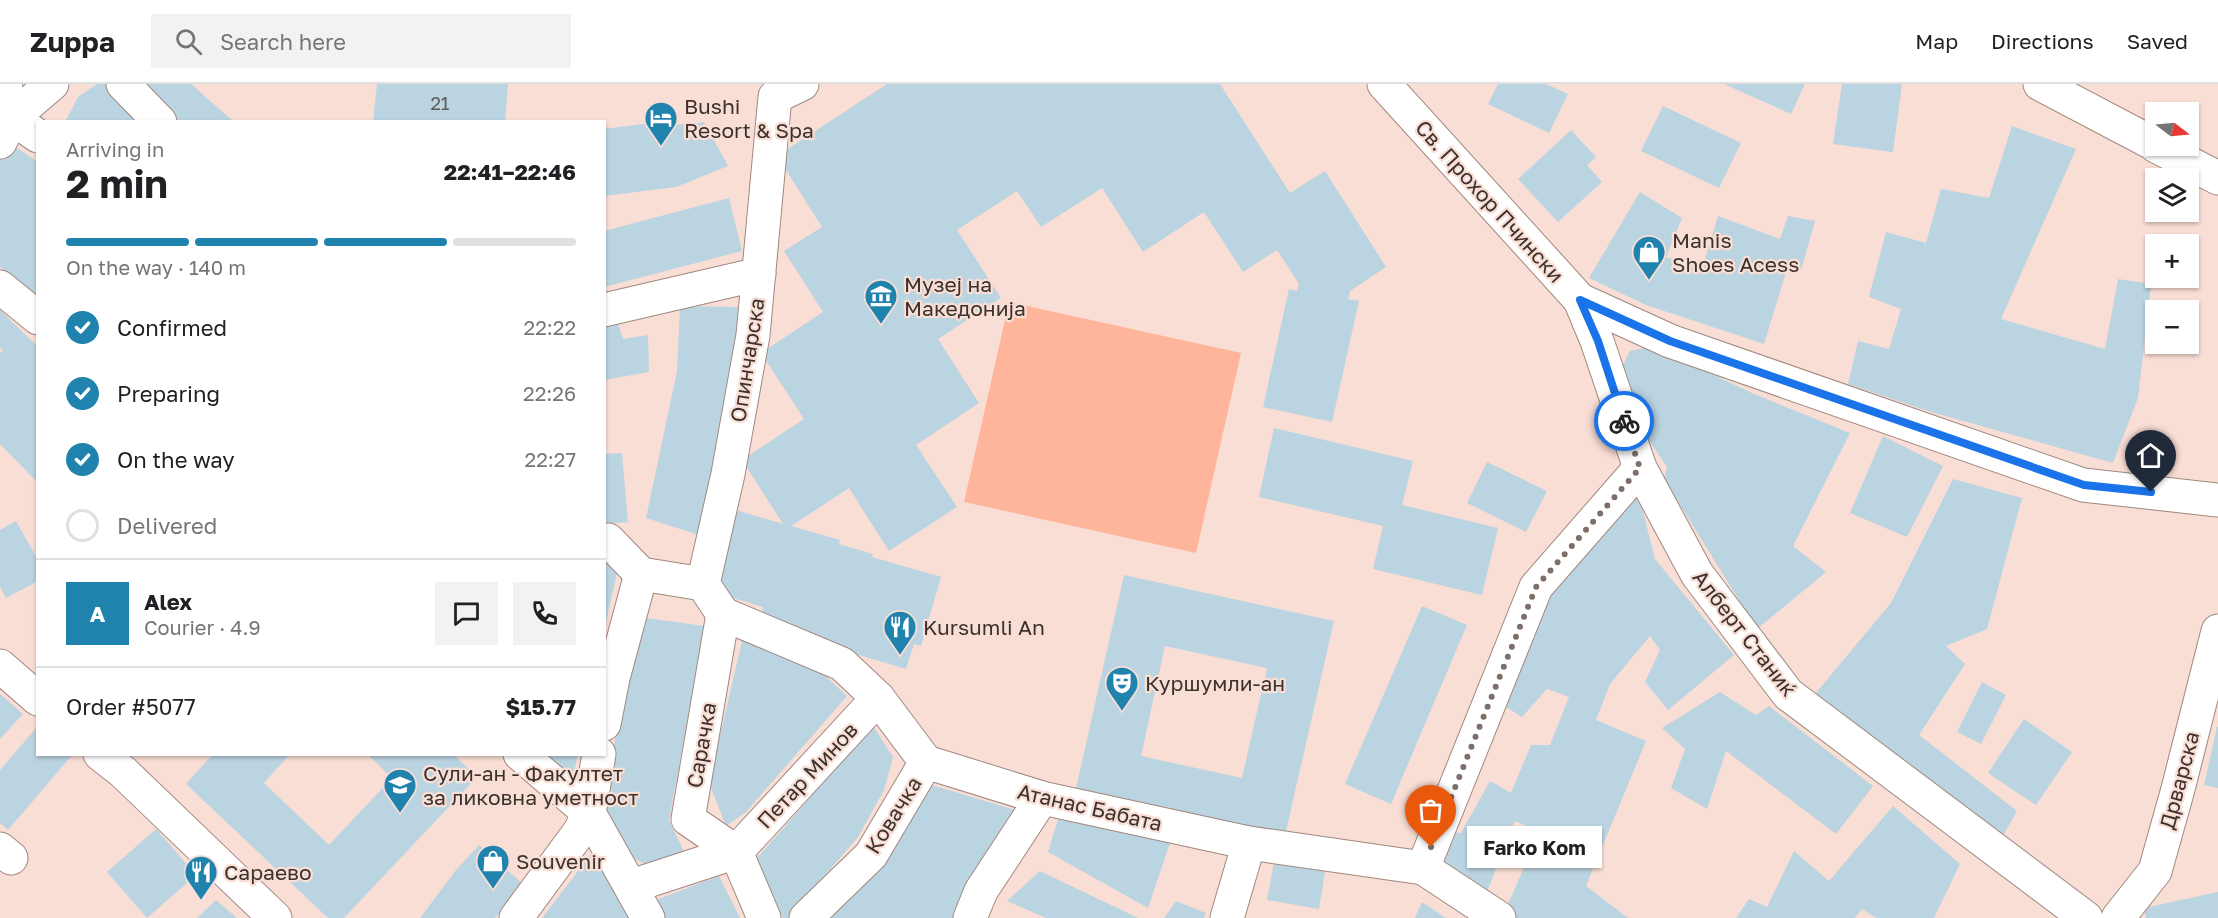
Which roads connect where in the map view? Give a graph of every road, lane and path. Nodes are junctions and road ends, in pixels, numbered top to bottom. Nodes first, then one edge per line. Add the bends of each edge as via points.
1 (6, 84) edge
2 (52, 84) edge
3 (123, 84) edge
4 (1384, 84) edge
5 (2040, 84) edge
6 (788, 90) edge
7 (158, 120) edge
8 (12, 128) edge
9 (2145, 139) edge
10 (2177, 156) edge
11 (2218, 178) edge
12 (759, 274) junction
13 (0, 287) edge
14 (1580, 300) junction
15 (606, 310) edge
16 (36, 316) edge
17 (1640, 468) junction
18 (2218, 500) edge
19 (606, 540) edge
20 (641, 574) junction
21 (703, 584) junction
22 (723, 615) junction
23 (2218, 631) edge
24 (0, 666) edge
25 (36, 697) edge
26 (878, 698) junction
27 (606, 714) edge
28 (522, 756) edge
29 (599, 756) edge
30 (121, 760) edge
31 (926, 762) junction
32 (1042, 798) junction
33 (589, 813) junction
34 (1250, 843) junction
35 (736, 852) junction
36 (1423, 868) junction
37 (632, 886) junction
38 (274, 918) edge
39 (516, 918) edge
40 (648, 918) edge
41 (764, 918) edge
42 (806, 918) edge
43 (970, 918) edge
44 (1227, 918) edge
45 (1499, 918) edge
46 (2086, 918) edge
47 (2118, 918) edge

1 - 8 street
2 - 8 street
3 - 7 street
4 - 14 street, Св. Прохор Пчински
5 - 9 street
6 - 12 street, Опинчарска
10 - 11 street
12 - 15 street
12 - 21 street, Опинчарска via 753,335 728,474
13 - 16 street
14 - 17 street, Алберт Станиќ via 1598,341
14 - 18 street, Св. Прохор Пчински via 1670,341 2084,485
17 - 36 street via 1536,587
17 - 46 street, Алберт Станиќ via 1697,574 1788,694
19 - 20 street
20 - 21 street
20 - 27 street
21 - 22 street
22 - 26 street via 842,664
22 - 35 street, Сарачка via 688,819
23 - 47 street, Дрварска via 2154,871
24 - 25 street
26 - 31 street
26 - 35 street, Петар Минов
28 - 33 street
29 - 33 street
30 - 38 street
31 - 32 street, Атанас Бабата
31 - 42 street, Ковачка via 870,855
32 - 34 street, Атанас Бабата
32 - 43 street via 981,891
33 - 37 street
33 - 39 street
34 - 36 street, Атанас Бабата
34 - 44 street
35 - 37 street
35 - 41 street
36 - 45 street, Атанас Бабата
37 - 40 street

